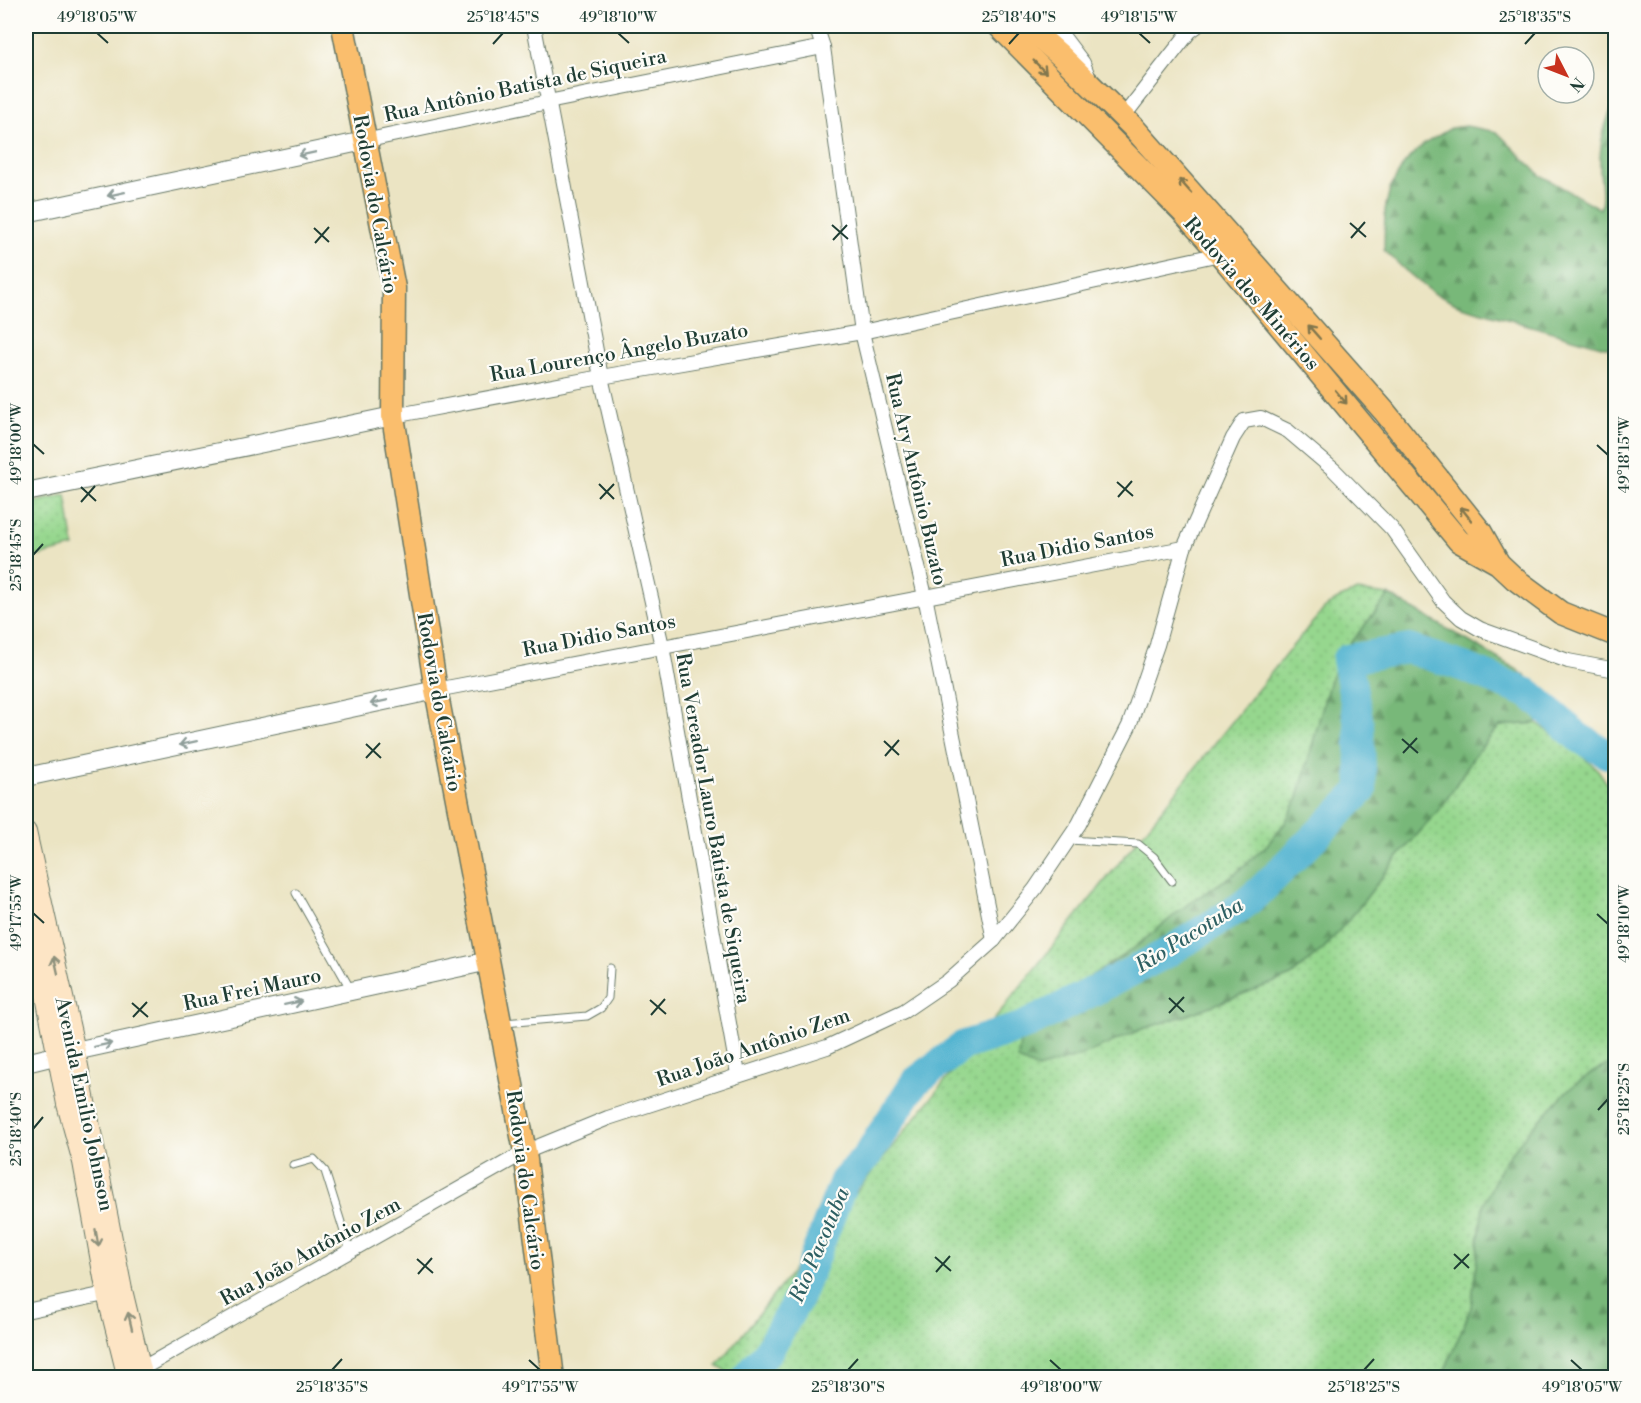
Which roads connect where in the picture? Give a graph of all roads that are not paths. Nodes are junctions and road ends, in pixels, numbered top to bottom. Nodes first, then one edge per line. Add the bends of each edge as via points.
1 (343, 26) edge
2 (534, 26) edge
3 (816, 26) edge
4 (999, 26) edge
5 (1027, 26) edge
6 (1055, 26) edge
7 (1197, 26) edge
8 (823, 47) junction
9 (1092, 86) junction
10 (548, 102) junction
11 (1123, 117) junction
12 (364, 141) junction
13 (26, 213) edge
14 (1220, 254) junction
15 (862, 332) junction
16 (601, 377) junction
17 (393, 416) junction
18 (26, 492) edge
19 (1184, 548) junction
20 (1498, 563) junction
21 (925, 596) junction
22 (1616, 634) edge
23 (662, 646) junction
24 (1616, 670) edge
25 (436, 690) junction
26 (26, 777) edge
27 (26, 831) edge
28 (1069, 840) junction
29 (1172, 881) dead end
30 (26, 893) edge
31 (296, 893) dead end
32 (994, 940) junction
33 (489, 961) junction
34 (610, 968) dead end
35 (352, 991) junction
36 (501, 1023) junction
37 (67, 1053) junction
38 (26, 1063) edge
39 (738, 1074) junction
40 (525, 1152) junction
41 (293, 1165) dead end
42 (350, 1251) junction
43 (115, 1292) junction
44 (26, 1311) edge
45 (135, 1375) edge
46 (553, 1377) edge

1 - 12 main road, Rodovia do Calcário
2 - 10 street, Rua Vereador Lauro Batista de Siqueira
3 - 8 street, Rua Ary Antônio Buzato
4 -> 14 main road, Rodovia dos Minérios
5 - 9 main road, Rodovia dos Minérios
6 - 9 street via 1083,63
7 - 11 street
8 - 10 street, Rua Antônio Batista de Siqueira
8 - 15 street, Rua Ary Antônio Buzato
9 - 11 main road, Rodovia dos Minérios
10 - 12 street, Rua Antônio Batista de Siqueira
10 - 16 street, Rua Vereador Lauro Batista de Siqueira
20 -> 11 main road, Rodovia dos Minérios via 1480,531 1384,411
12 -> 13 street, Rua Antônio Batista de Siqueira
12 - 17 main road, Rodovia do Calcário via 394,288
14 - 15 street, Rua Lourenço Ângelo Buzato
14 -> 20 main road, Rodovia dos Minérios via 1459,541
15 - 16 street, Rua Lourenço Ângelo Buzato
15 - 21 street, Rua Ary Antônio Buzato
16 - 17 street, Rua Lourenço Ângelo Buzato
16 - 23 street, Rua Vereador Lauro Batista de Siqueira
17 - 18 street, Rua Lourenço Ângelo Buzato
17 - 25 main road, Rodovia do Calcário
19 - 21 street, Rua Didio Santos
19 - 24 street, Rua João Antônio Zem via 1233,438 1244,421 1261,418 1288,431 1334,470 1392,529 1443,601 1461,618 1480,629 1568,661
19 - 28 street, Rua João Antônio Zem via 1129,726
20 - 22 main road, Rodovia dos Minérios via 1561,613
21 - 23 street, Rua Didio Santos
21 - 32 street, Rua Ary Antônio Buzato
23 - 25 street, Rua Didio Santos
23 - 39 street, Rua Vereador Lauro Batista de Siqueira
25 -> 26 street, Rua Didio Santos
25 - 33 main road, Rodovia do Calcário
37 -> 27 main road, Avenida Emilio Johnson
28 - 29 lane via 1138,844
28 - 32 street, Rua João Antônio Zem
30 - 37 main road, Avenida Emilio Johnson
31 - 35 lane
32 - 39 street, Rua João Antônio Zem via 948,981 904,1011 827,1047
33 - 35 street, Rua Frei Mauro
33 - 36 main road, Rodovia do Calcário
34 - 36 lane via 608,998 601,1008 587,1016
37 -> 35 street, Rua Frei Mauro
36 - 40 main road, Rodovia do Calcário
37 - 38 street, Rua Frei Mauro
37 - 43 main road, Avenida Emilio Johnson
39 - 40 street, Rua João Antônio Zem via 608,1118
40 - 42 street, Rua João Antônio Zem
40 - 46 main road, Rodovia do Calcário
41 - 42 lane via 314,1159 325,1171
42 - 45 street, Rua João Antônio Zem
43 - 44 street
43 - 45 main road, Avenida Emilio Johnson

